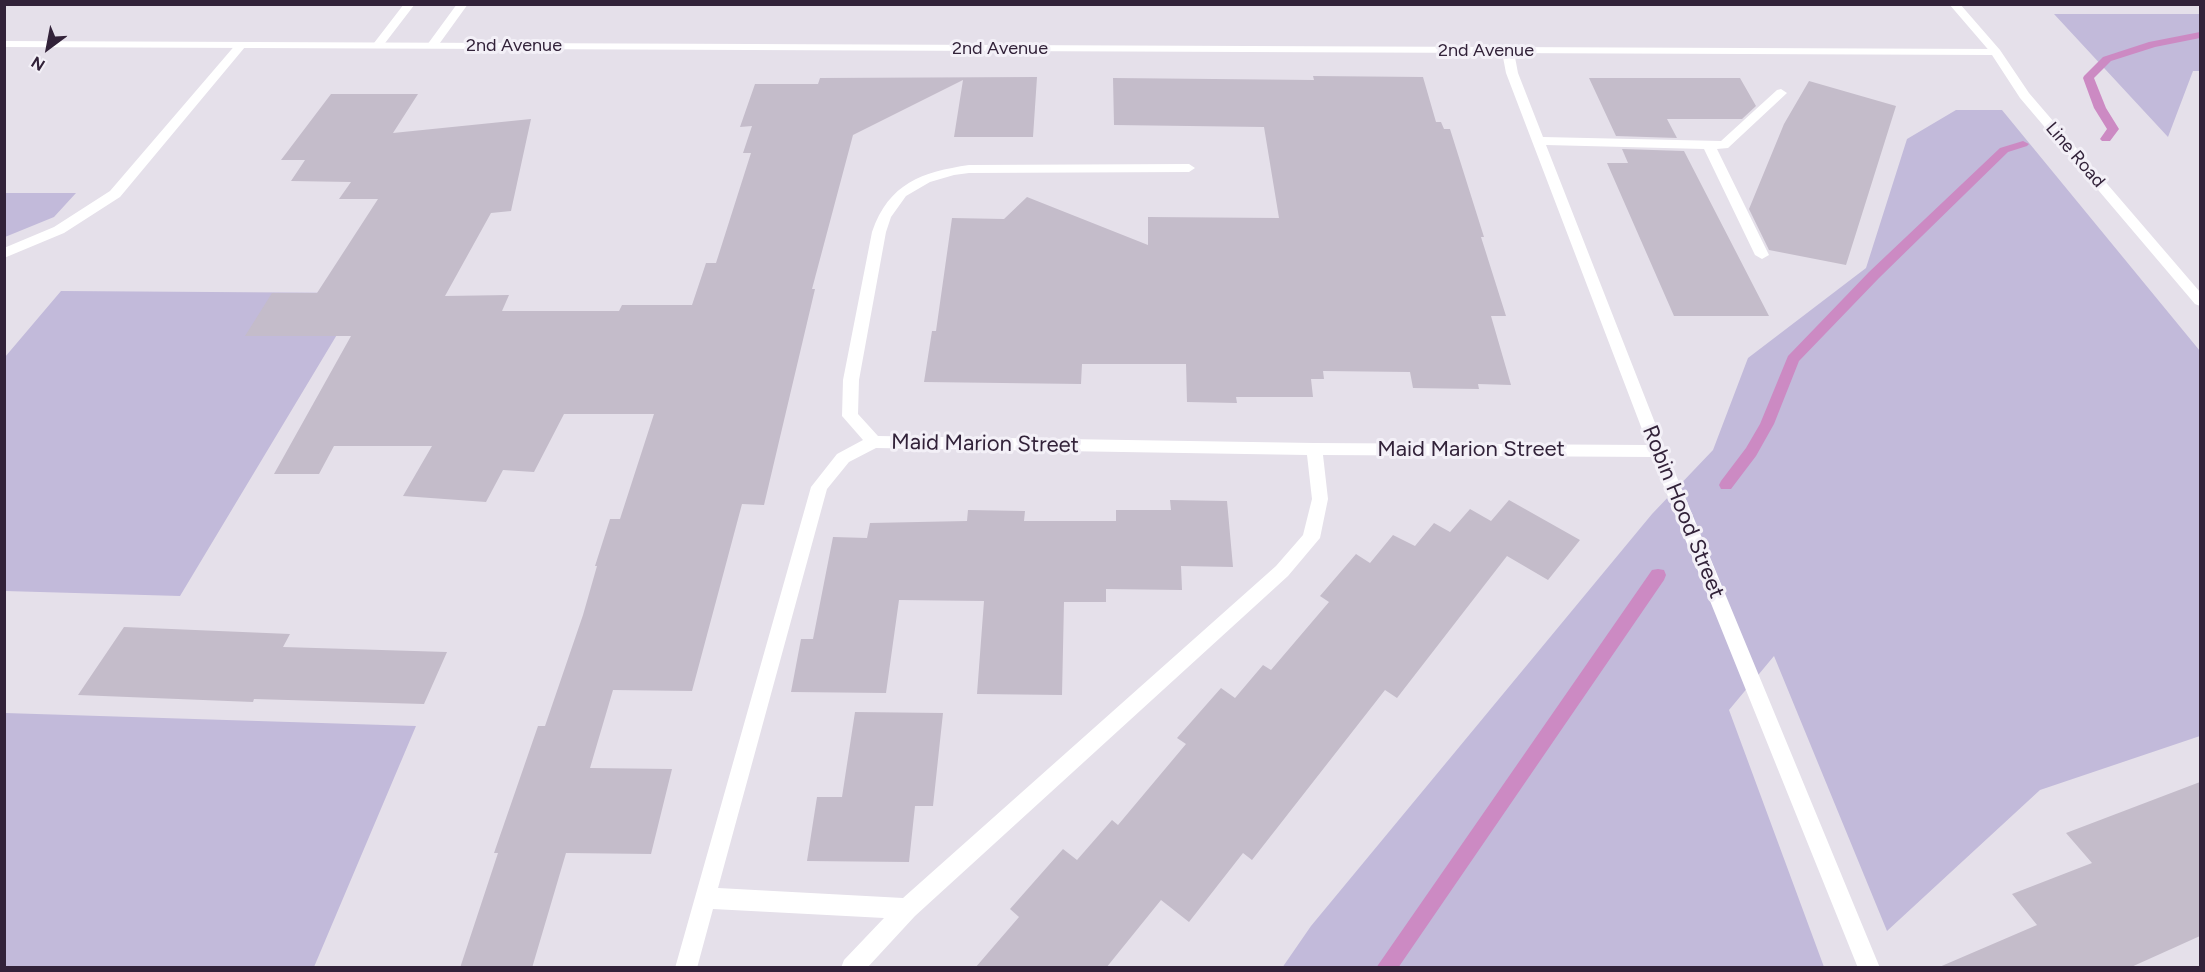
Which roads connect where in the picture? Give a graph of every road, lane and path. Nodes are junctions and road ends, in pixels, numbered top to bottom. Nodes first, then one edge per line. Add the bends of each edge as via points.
1 (410, 4) edge
2 (463, 4) edge
3 (1954, 4) edge
4 (4, 44) edge
5 (241, 45) junction
6 (378, 45) junction
7 (434, 45) junction
8 (1508, 52) junction
9 (1996, 52) junction
10 (1780, 93) dead end
11 (1538, 141) junction
12 (1709, 145) junction
13 (1189, 168) dead end
14 (4, 254) edge
15 (1762, 255) dead end
16 (2200, 301) edge
17 (874, 442) junction
18 (1314, 449) junction
19 (1658, 452) junction
20 (706, 898) junction
21 (907, 909) junction
22 (686, 968) edge
23 (852, 968) edge
24 (1869, 968) edge

1 - 6 street
2 - 7 street
3 - 9 street, Line Road
4 - 5 street, 2nd Avenue
5 - 6 street, 2nd Avenue
5 - 14 street via 115,194 59,230
6 - 7 street, 2nd Avenue
7 - 8 street, 2nd Avenue
8 - 9 street, 2nd Avenue
8 - 11 street, Robin Hood Street
9 - 16 street, Line Road via 2024,95
10 - 12 street via 1724,145
11 - 12 street
11 - 19 street, Robin Hood Street
12 - 15 street
13 - 17 street, Maid Marion Street via 969,169 938,173 899,196 883,215 851,380 849,416
17 - 18 street, Maid Marion Street
17 - 20 street via 843,458 819,488
18 - 19 street, Maid Marion Street
18 - 21 street via 1320,499 1311,538 1290,563
19 - 24 street, Robin Hood Street
20 - 21 street
20 - 22 street
21 - 23 street

